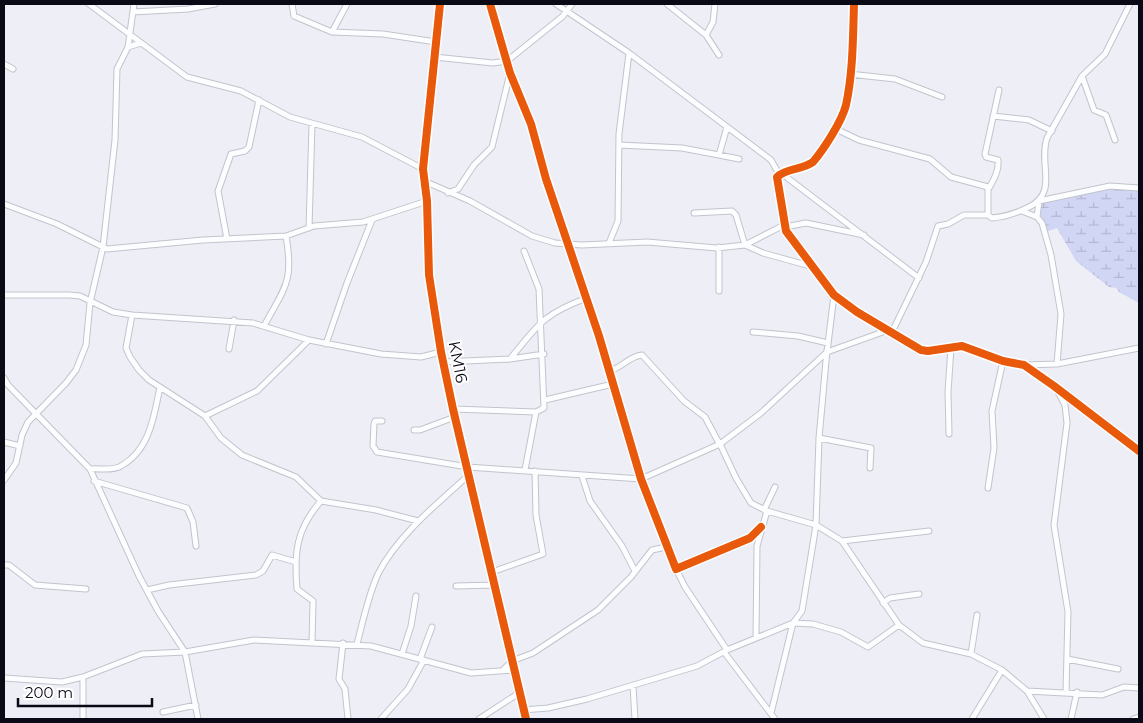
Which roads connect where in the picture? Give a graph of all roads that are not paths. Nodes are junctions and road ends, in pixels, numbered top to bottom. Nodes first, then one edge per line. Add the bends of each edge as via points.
1 (88, 4) edge
2 (134, 4) edge
3 (214, 4) edge
4 (292, 4) edge
5 (347, 4) edge
6 (440, 4) edge
7 (490, 4) edge
8 (556, 4) edge
9 (572, 4) edge
10 (667, 4) edge
11 (715, 4) edge
12 (854, 4) edge
13 (1130, 4) edge
14 (133, 12) junction
15 (566, 12) junction
16 (332, 32) junction
17 (128, 35) junction
18 (706, 35) junction
19 (436, 42) junction
20 (141, 43) junction
21 (128, 47) junction
22 (629, 54) junction
23 (719, 55) dead end
24 (434, 57) junction
25 (507, 61) junction
26 (4, 64) edge
27 (13, 69) dead end
28 (510, 73) junction
29 (849, 74) junction
30 (1082, 76) junction
31 (998, 90) dead end
32 (942, 97) dead end
33 (259, 100) junction
34 (993, 116) junction
35 (312, 124) junction
36 (727, 127) junction
37 (834, 128) junction
38 (1052, 131) junction
39 (1115, 140) dead end
40 (619, 145) junction
41 (720, 155) junction
42 (739, 159) dead end
43 (424, 169) junction
44 (780, 174) junction
45 (424, 181) junction
46 (988, 188) junction
47 (1139, 188) edge
48 (458, 189) junction
49 (448, 193) junction
50 (461, 198) junction
51 (427, 201) junction
52 (1039, 201) junction
53 (4, 204) edge
54 (1022, 210) junction
55 (694, 213) dead end
56 (988, 216) junction
57 (1037, 217) junction
58 (372, 220) junction
59 (784, 226) junction
60 (309, 228) junction
61 (286, 236) junction
62 (866, 236) junction
63 (227, 239) junction
64 (568, 244) junction
65 (609, 244) junction
66 (745, 245) junction
67 (103, 247) junction
68 (719, 248) junction
69 (524, 251) dead end
70 (810, 266) junction
71 (919, 278) junction
72 (719, 291) dead end
73 (4, 295) edge
74 (835, 295) junction
75 (587, 298) junction
76 (90, 303) junction
77 (132, 315) junction
78 (234, 320) junction
79 (542, 320) junction
80 (264, 326) junction
81 (889, 331) junction
82 (754, 332) dead end
83 (310, 340) junction
84 (828, 343) junction
85 (326, 344) junction
86 (951, 348) junction
87 (1139, 348) edge
88 (229, 349) dead end
89 (441, 352) junction
90 (827, 352) junction
91 (544, 354) junction
92 (510, 359) junction
93 (443, 362) junction
94 (1003, 362) junction
95 (1057, 364) junction
96 (1024, 365) junction
97 (609, 371) junction
98 (4, 378) edge
99 (613, 384) junction
100 (1054, 386) junction
101 (160, 387) junction
102 (545, 400) junction
103 (453, 408) junction
104 (536, 412) junction
105 (37, 414) junction
106 (205, 416) junction
107 (455, 417) junction
108 (382, 422) dead end
109 (414, 430) dead end
110 (949, 434) dead end
111 (819, 438) junction
112 (4, 442) edge
113 (720, 445) junction
114 (20, 446) junction
115 (1139, 451) edge
116 (468, 467) junction
117 (870, 468) dead end
118 (90, 469) junction
119 (525, 470) junction
120 (535, 471) junction
121 (470, 474) junction
122 (582, 476) junction
123 (641, 479) junction
124 (4, 480) edge
125 (94, 481) junction
126 (775, 486) dead end
127 (988, 488) dead end
128 (321, 501) junction
129 (766, 510) junction
130 (418, 521) junction
131 (816, 525) junction
132 (761, 527) junction
133 (929, 531) dead end
134 (842, 541) junction
135 (196, 546) dead end
136 (666, 547) junction
137 (296, 562) junction
138 (4, 565) edge
139 (676, 569) junction
140 (636, 571) junction
141 (492, 572) junction
142 (495, 585) junction
143 (456, 586) dead end
144 (86, 589) dead end
145 (147, 590) junction
146 (919, 594) dead end
147 (416, 596) dead end
148 (883, 603) junction
149 (977, 615) dead end
150 (793, 623) junction
151 (898, 625) junction
152 (432, 627) dead end
153 (756, 638) junction
154 (343, 643) junction
155 (312, 644) junction
156 (357, 644) junction
157 (726, 651) junction
158 (185, 652) junction
159 (402, 654) junction
160 (971, 654) junction
161 (1067, 659) junction
162 (422, 660) junction
163 (512, 661) junction
164 (1118, 669) dead end
165 (502, 670) junction
166 (514, 670) junction
167 (1002, 670) junction
168 (83, 677) junction
169 (4, 678) edge
170 (632, 686) junction
171 (1139, 688) edge
172 (1027, 691) junction
173 (1077, 692) junction
174 (520, 693) junction
175 (1066, 694) junction
176 (196, 705) junction
177 (523, 710) junction
178 (163, 712) dead end
179 (771, 713) junction
180 (1139, 717) edge
181 (83, 719) edge
182 (198, 719) edge
183 (348, 719) edge
184 (381, 719) edge
185 (479, 719) edge
186 (526, 719) edge
187 (635, 719) edge
188 (775, 719) edge
189 (972, 719) edge
190 (1044, 719) edge
191 (1071, 719) edge
192 (1133, 719) edge

1 - 17 street
2 - 14 street
3 - 14 street
4 - 16 street via 294,16
5 - 16 street
6 - 19 street, KM16
7 - 25 street
8 - 15 street
9 - 15 street
10 - 18 street
11 - 18 street via 713,22
12 - 29 street
13 - 30 street via 1105,54
14 - 17 street
15 - 22 street
15 - 25 street
16 - 19 street via 383,34
17 - 20 street
17 - 21 street
18 - 23 street
19 - 24 street, KM16
20 - 21 street
20 - 33 street via 187,77 234,88
21 - 67 street via 117,69 115,140
22 - 36 street
22 - 40 street
24 - 25 street via 493,63
24 - 43 street, KM16
25 - 28 street
26 - 27 street
28 - 48 street via 492,147 474,165
28 - 64 street via 530,124
29 - 32 street via 895,79
29 - 37 street via 846,104
30 - 38 street
30 - 39 street via 1094,110 1106,115
31 - 34 street
33 - 35 street via 282,114
33 - 63 street via 249,147 231,154 219,185
34 - 38 street via 1029,120
34 - 46 street via 985,156 998,160 998,164
35 - 43 street via 362,137
35 - 60 street
36 - 41 street
36 - 44 street via 771,160
37 - 44 street via 813,162
37 - 46 street via 859,140 930,159 951,177
38 - 52 street via 1044,146 1045,191
40 - 41 street via 682,148
40 - 65 street via 618,221
41 - 42 street
43 - 45 street, KM16
44 - 59 street via 776,181
44 - 62 street
45 - 49 street
45 - 51 street, KM16
46 - 56 street
47 - 52 street via 1110,186
48 - 49 street
48 - 50 street
49 - 50 street
50 - 64 street via 532,236
51 - 58 street
51 - 89 street, KM16 via 429,275
52 - 54 street
52 - 57 street
53 - 67 street via 57,224
54 - 56 street via 998,217
54 - 57 street
55 - 66 street via 732,211
56 - 71 street via 964,215 938,226
57 - 95 street via 1042,223 1051,255 1061,314
58 - 60 street
58 - 85 street
59 - 62 street via 806,223
59 - 66 street
59 - 70 street
60 - 61 street
61 - 63 street
61 - 80 street via 290,276
62 - 71 street
63 - 67 street via 115,249
64 - 65 street
64 - 75 street
65 - 68 street via 646,242
66 - 68 street
66 - 70 street
67 - 76 street
68 - 72 street
69 - 79 street via 539,289
70 - 74 street
71 - 81 street via 898,323
73 - 76 street via 80,296
74 - 81 street
74 - 84 street
74 - 90 street
75 - 79 street via 564,306
75 - 97 street
76 - 77 street
76 - 105 street via 86,345 80,362
77 - 78 street
77 - 101 street via 127,352 149,380
78 - 80 street
78 - 88 street
79 - 91 street
79 - 92 street
80 - 83 street
81 - 86 street via 925,351
81 - 90 street
82 - 84 street via 798,336
83 - 85 street
83 - 106 street via 257,391
84 - 90 street
85 - 89 street via 402,356 422,357
86 - 94 street via 967,347
86 - 110 street
87 - 95 street
89 - 93 street, KM16
90 - 111 street
90 - 113 street via 761,413
91 - 92 street
91 - 102 street
92 - 93 street
93 - 103 street, KM16
94 - 96 street
94 - 127 street via 992,411 994,448
95 - 96 street
96 - 100 street
97 - 99 street
97 - 113 street via 642,355 684,401 705,417
98 - 105 street
99 - 102 street
99 - 123 street
100 - 115 street
100 - 161 street via 1065,405 1067,423 1054,525 1068,612
101 - 106 street
101 - 118 street via 151,428 141,448 121,466
102 - 104 street via 544,408
103 - 104 street
103 - 107 street, KM16
104 - 119 street
105 - 114 street via 25,428
105 - 118 street
106 - 128 street via 221,438 242,455 296,477
107 - 109 street
107 - 116 street, KM16
108 - 116 street via 375,421 374,424 372,446 377,452
111 - 117 street via 871,448
111 - 131 street
112 - 114 street
113 - 123 street
113 - 129 street via 748,499
114 - 124 street via 16,463
116 - 119 street
116 - 121 street, KM16
118 - 125 street
119 - 120 street
120 - 122 street
120 - 141 street via 536,515 543,554
121 - 130 street
121 - 141 street, KM16
122 - 123 street
122 - 140 street via 590,501
123 - 136 street
125 - 135 street via 187,508 193,522
125 - 145 street
126 - 129 street
128 - 130 street
128 - 137 street via 301,528
129 - 131 street
129 - 132 street
130 - 156 street via 379,573
131 - 134 street
131 - 150 street via 802,610
132 - 139 street via 750,538
132 - 153 street via 757,546
133 - 134 street
134 - 148 street
136 - 139 street
136 - 140 street via 652,550
137 - 145 street via 272,554 263,571 256,575
137 - 155 street via 297,589 313,601
138 - 144 street via 9,565 35,585
139 - 157 street
140 - 163 street via 588,618 533,653
141 - 142 street, KM16
142 - 143 street
142 - 163 street, KM16
145 - 158 street
146 - 148 street via 890,598
147 - 159 street
148 - 151 street
149 - 160 street
150 - 151 street via 834,630 868,647
150 - 153 street
150 - 179 street
151 - 160 street via 924,643
152 - 162 street
153 - 157 street
154 - 155 street
154 - 156 street
154 - 183 street via 339,679 346,692
155 - 158 street via 254,640
156 - 159 street
157 - 170 street via 697,666
157 - 179 street
158 - 168 street via 142,654
158 - 176 street
159 - 162 street
160 - 167 street
161 - 164 street
161 - 175 street
162 - 165 street via 471,673
162 - 184 street via 408,688
163 - 165 street
163 - 166 street, KM16
165 - 166 street
166 - 174 street, KM16
167 - 172 street
167 - 189 street
168 - 169 street via 55,683
168 - 181 street
170 - 177 street via 548,708
170 - 187 street
171 - 173 street via 1124,687 1102,694
172 - 175 street
172 - 190 street
173 - 175 street
173 - 191 street
174 - 177 street, KM16
174 - 185 street
176 - 178 street
176 - 182 street
177 - 186 street, KM16
179 - 188 street
180 - 192 street

